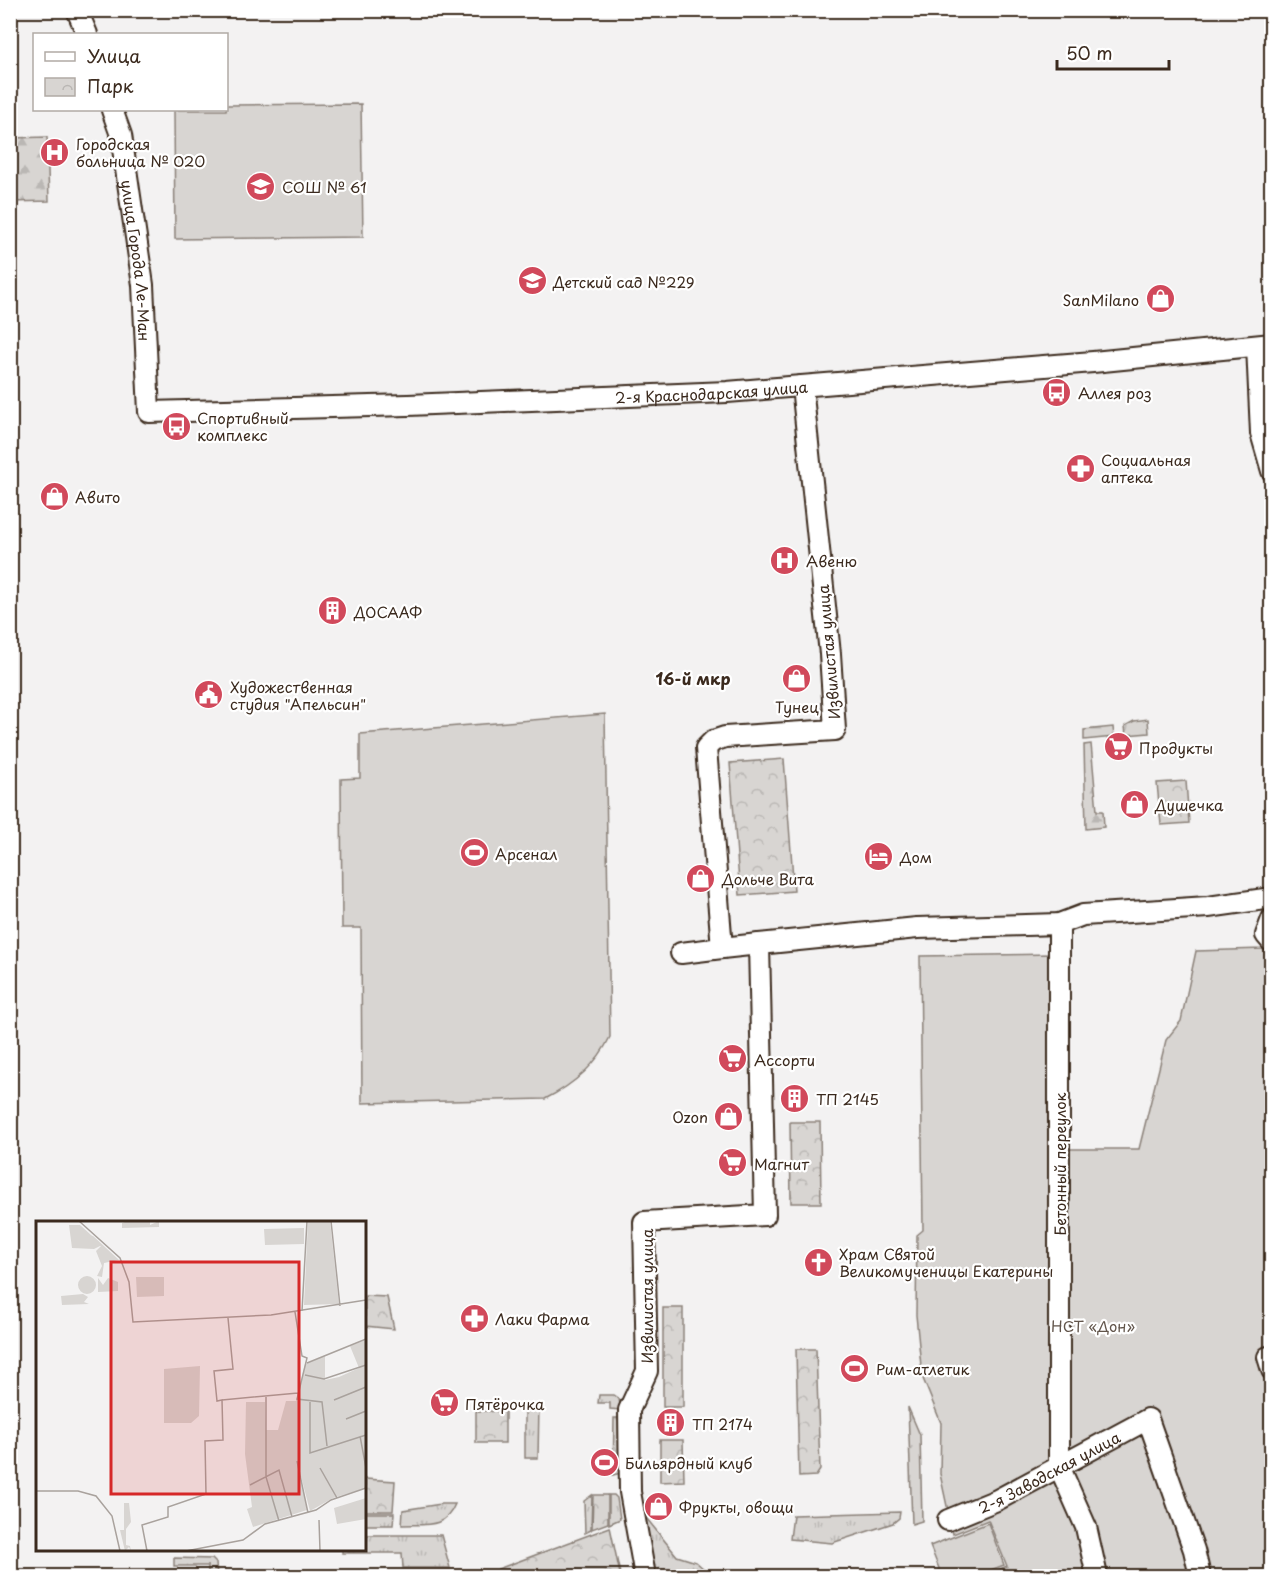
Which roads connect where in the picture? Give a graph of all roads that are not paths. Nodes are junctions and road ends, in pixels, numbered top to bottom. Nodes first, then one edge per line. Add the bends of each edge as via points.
1 (77, 10) edge
2 (87, 33) edge
3 (112, 111) edge
4 (1264, 345) edge
5 (802, 386) junction
6 (149, 412) joint
7 (1272, 471) edge
8 (1272, 898) edge
9 (1272, 919) edge
10 (1059, 924) junction
11 (1272, 942) edge
12 (759, 944) junction
13 (722, 948) junction
14 (681, 952) dead end
15 (1059, 1466) junction
16 (948, 1520) dead end
17 (645, 1576) edge
18 (1097, 1576) edge
19 (1200, 1576) edge

1 - 2 street
3 - 6 street, улица Города Ле-Ман via 121,135 143,285
4 - 5 street, 2-я Краснодарская улица
4 - 7 street via 1262,433
5 - 6 street, 2-я Краснодарская улица via 432,404
5 - 13 street, Извилистая улица via 835,730 725,737 706,748
8 - 10 street via 1208,908 1083,915
9 - 11 street via 1266,935
10 - 12 street via 917,928
10 - 15 street, Бетонный переулок
12 - 13 street
12 - 17 street, Извилистая улица via 765,1215 644,1222 647,1371 629,1410 630,1492
13 - 14 street
15 - 16 street, 2-я Заводская улица via 997,1500
15 - 18 street, Бетонный переулок via 1086,1527
15 - 19 street, 2-я Заводская улица via 1151,1425

